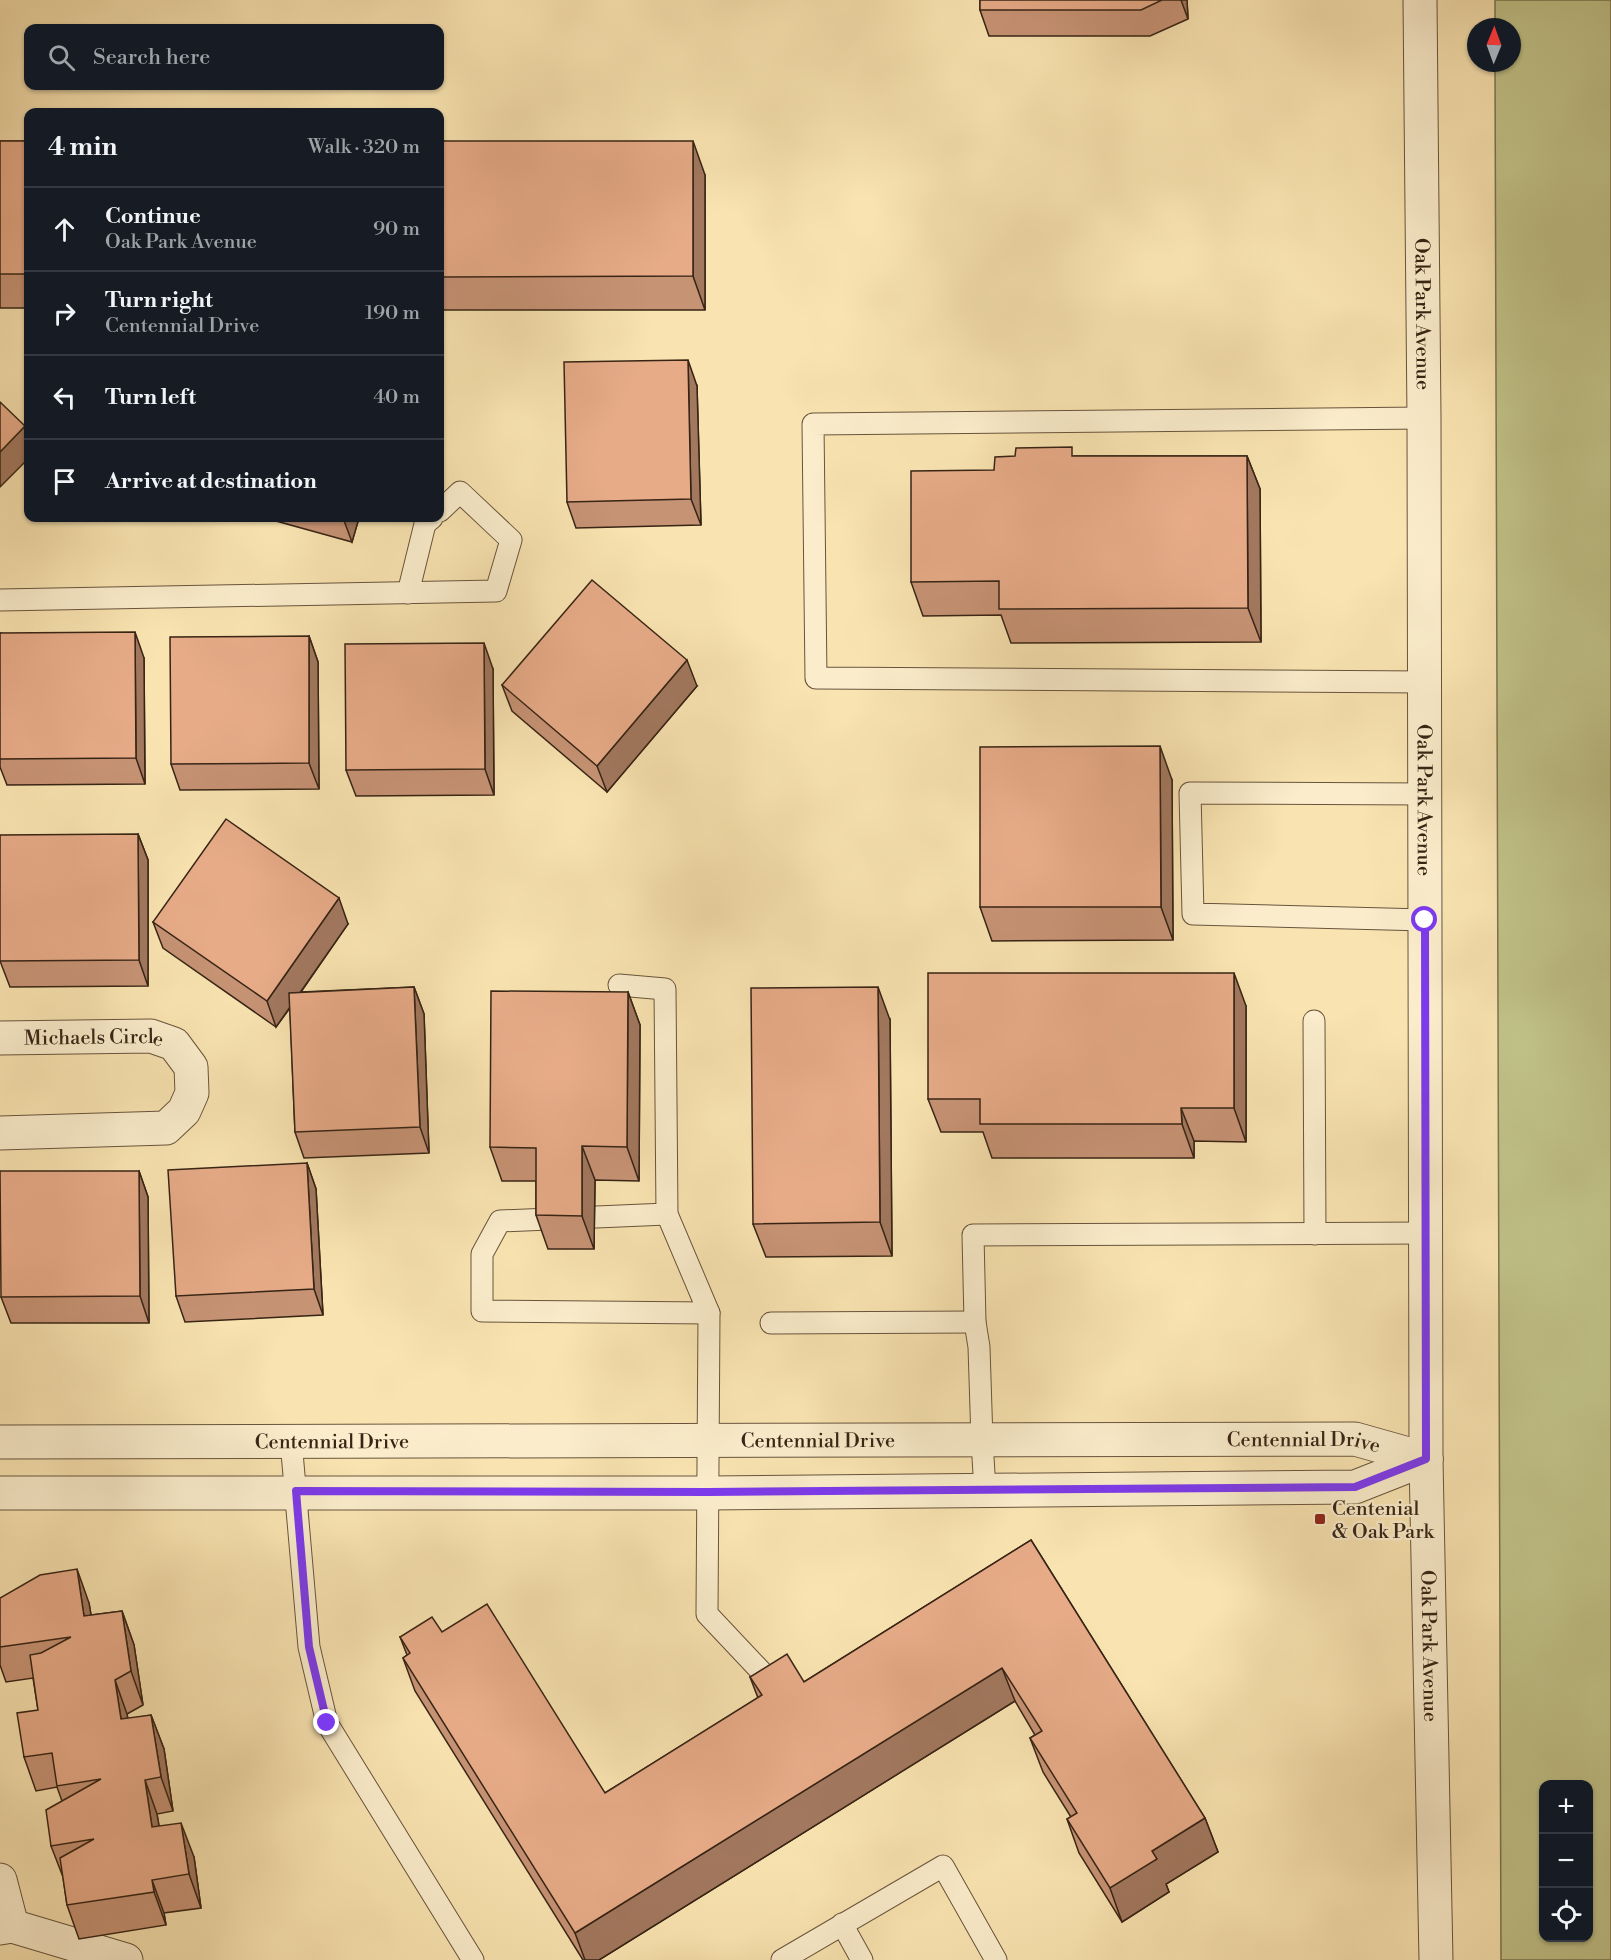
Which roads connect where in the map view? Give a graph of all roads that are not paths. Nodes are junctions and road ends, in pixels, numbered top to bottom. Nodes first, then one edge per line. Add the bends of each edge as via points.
1 (1420, 0) edge
2 (1424, 418) junction
3 (444, 507) edge
4 (427, 522) edge
5 (408, 593) junction
6 (0, 600) edge
7 (1425, 682) junction
8 (1425, 794) junction
9 (1425, 920) junction
10 (619, 985) dead end
11 (1314, 1021) dead end
12 (0, 1038) edge
13 (0, 1133) edge
14 (667, 1214) junction
15 (1425, 1233) junction
16 (1315, 1234) junction
17 (708, 1313) junction
18 (975, 1322) junction
19 (771, 1323) dead end
20 (709, 1441) junction
21 (982, 1441) junction
22 (0, 1442) edge
23 (291, 1442) junction
24 (1426, 1459) junction
25 (986, 1490) junction
26 (296, 1491) junction
27 (708, 1492) junction
28 (0, 1493) edge
29 (773, 1684) edge
30 (0, 1880) edge
31 (842, 1924) junction
32 (6, 1927) edge
33 (126, 1960) edge
34 (473, 1960) edge
35 (782, 1960) edge
36 (862, 1960) edge
37 (996, 1960) edge
38 (1436, 1960) edge

1 - 2 street, Oak Park Avenue
2 - 7 street, Oak Park Avenue
2 - 7 lane via 813,424 816,678
3 - 5 lane via 460,492 511,540 496,591
4 - 5 lane
5 - 6 lane
7 - 8 street, Oak Park Avenue
8 - 9 street, Oak Park Avenue
8 - 9 lane via 1190,793 1193,915
9 - 15 street, Oak Park Avenue
10 - 14 lane via 665,989
11 - 16 lane
12 - 13 street, Michaels Circle via 151,1036 174,1044 191,1067 192,1093 184,1111 166,1128
14 - 17 lane
14 - 17 lane via 500,1221 482,1254 482,1311
15 - 16 lane
15 - 24 street, Oak Park Avenue
16 - 18 lane via 973,1234
17 - 20 lane
18 - 19 lane
18 - 21 lane
20 - 21 street, Centennial Drive
20 - 23 street, Centennial Drive
20 - 27 lane
21 - 24 street, Centennial Drive via 1355,1438
21 - 25 lane
22 - 23 street, Centennial Drive
23 - 26 lane
24 - 25 street, Centennial Drive via 1355,1487
24 - 38 street, Oak Park Avenue
25 - 27 street, Centennial Drive
26 - 27 street, Centennial Drive
26 - 28 street, Centennial Drive
26 - 34 lane via 309,1647 327,1723
27 - 29 lane via 707,1614
30 - 32 street
31 - 35 lane
31 - 36 lane
31 - 37 lane via 944,1866
32 - 33 street

